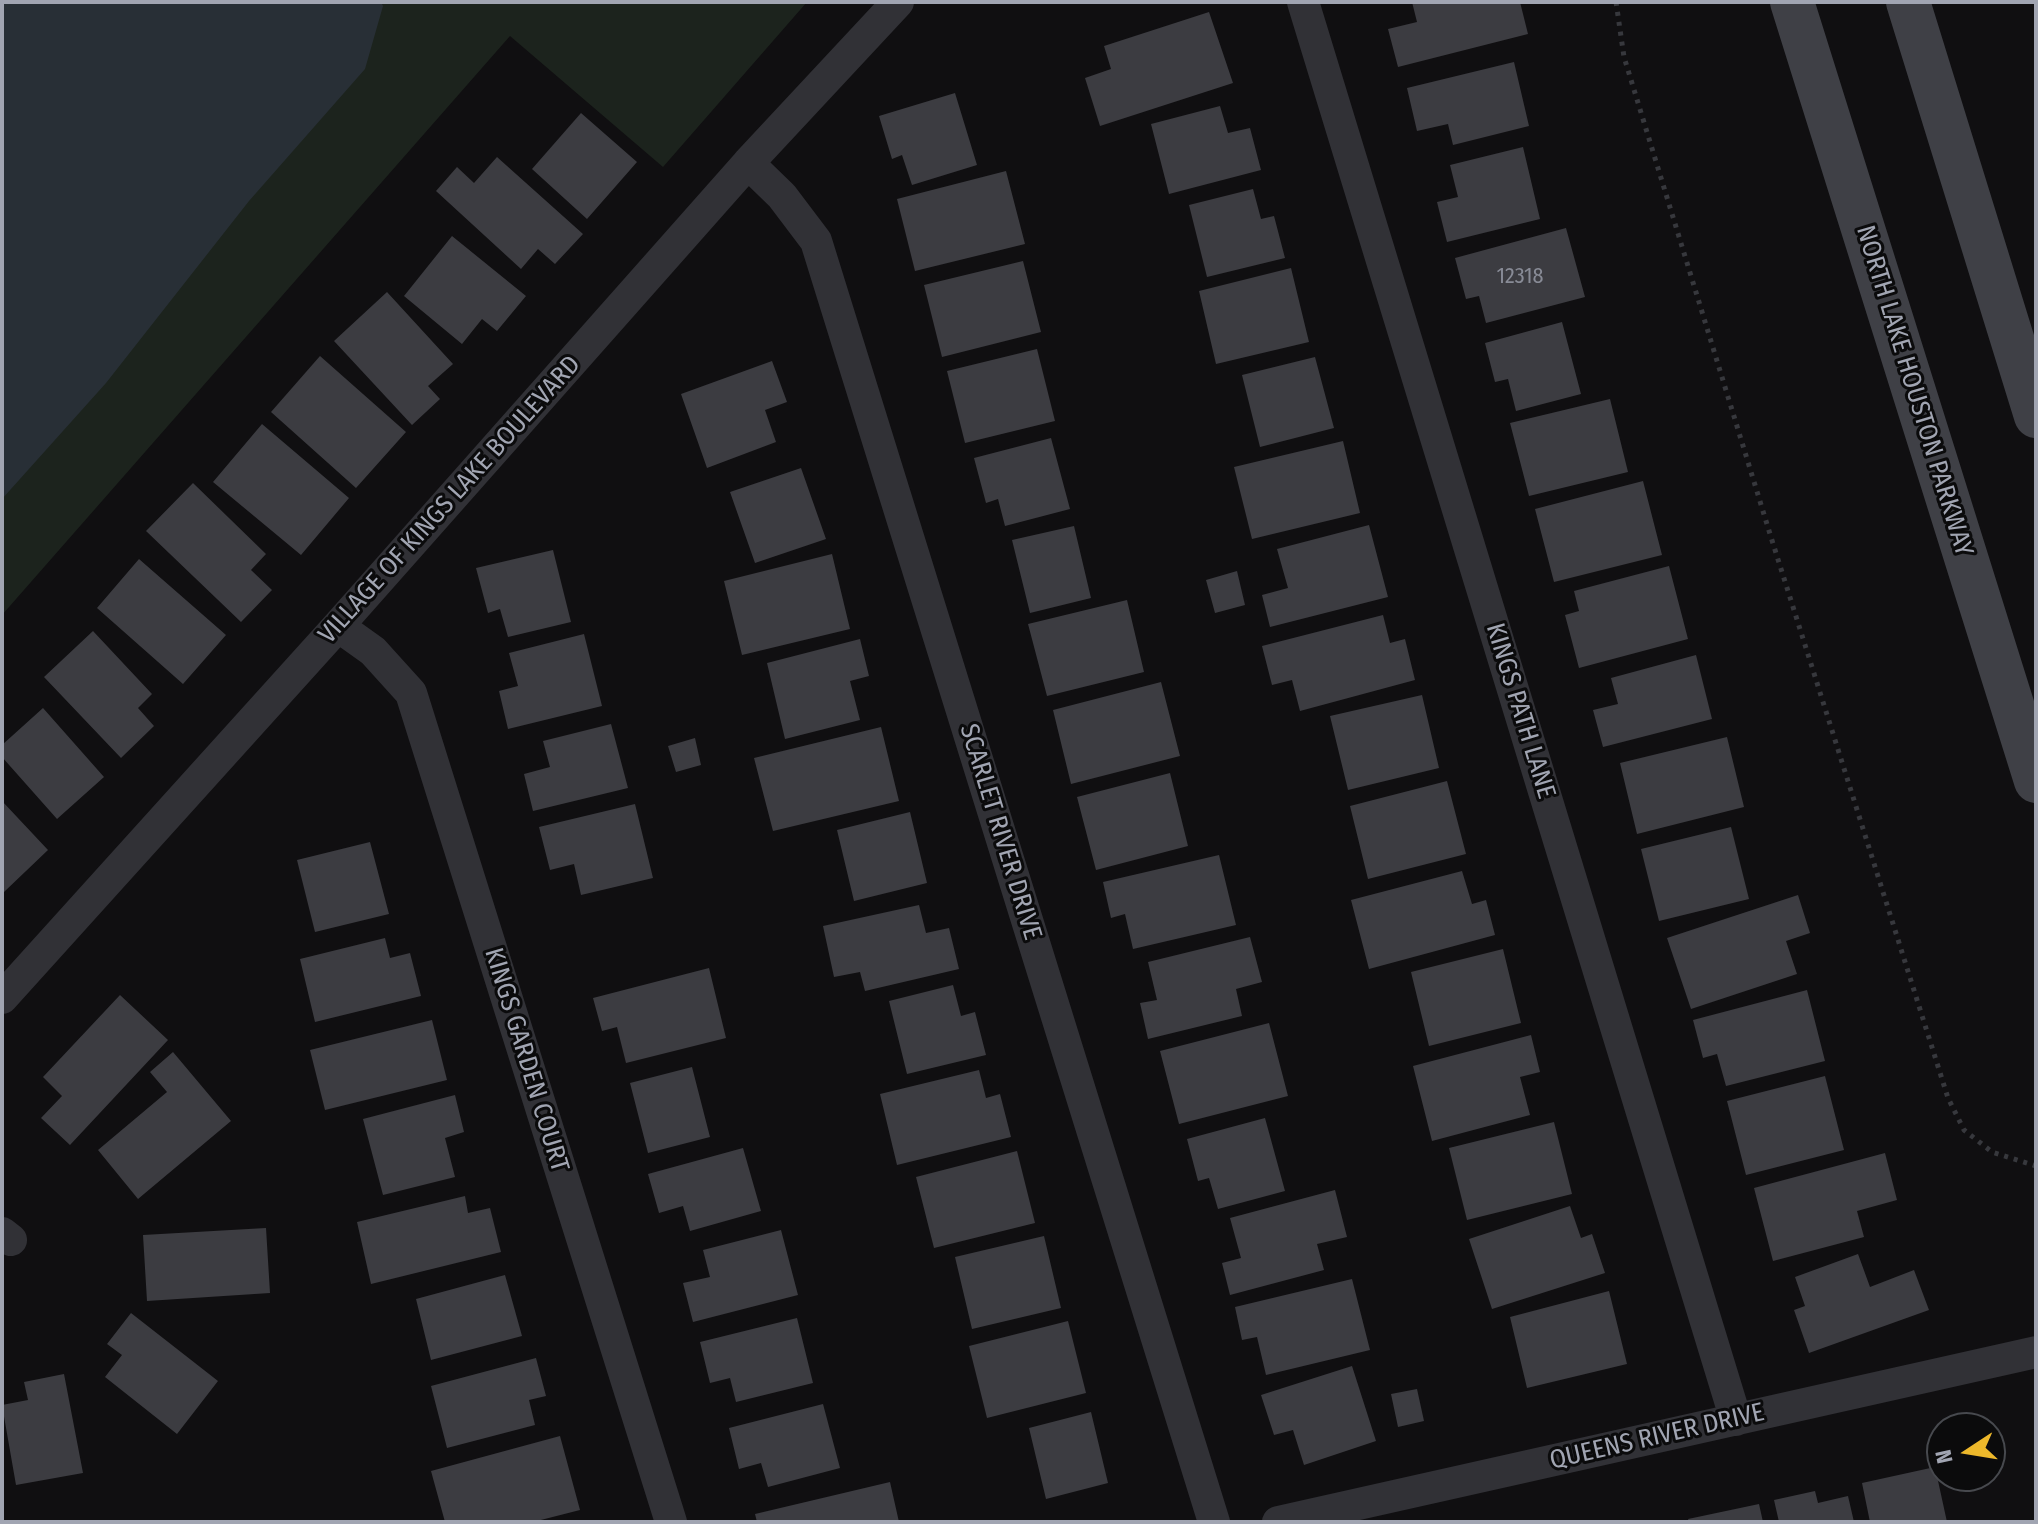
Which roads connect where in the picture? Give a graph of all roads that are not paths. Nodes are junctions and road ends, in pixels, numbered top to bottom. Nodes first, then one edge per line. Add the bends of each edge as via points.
1 (898, 2) edge
2 (1303, 2) edge
3 (1792, 2) edge
4 (1908, 2) edge
5 (748, 163) junction
6 (2036, 416) edge
7 (338, 626) junction
8 (2036, 781) edge
9 (2, 998) edge
10 (2036, 1352) edge
11 (1736, 1420) junction
12 (671, 1522) edge
13 (1214, 1522) edge
14 (1278, 1522) edge

1 - 5 street, VILLAGE OF KINGS LAKE BOULEVARD
2 - 11 street, KINGS PATH LANE
3 - 8 main road, NORTH LAKE HOUSTON PARKWAY
4 - 6 main road
5 - 7 street, VILLAGE OF KINGS LAKE BOULEVARD
5 - 13 street, SCARLET RIVER DRIVE via 816,241
7 - 9 street, VILLAGE OF KINGS LAKE BOULEVARD
7 - 12 street, KINGS GARDEN COURT via 373,651 411,693
10 - 11 street, QUEENS RIVER DRIVE
11 - 14 street, QUEENS RIVER DRIVE

